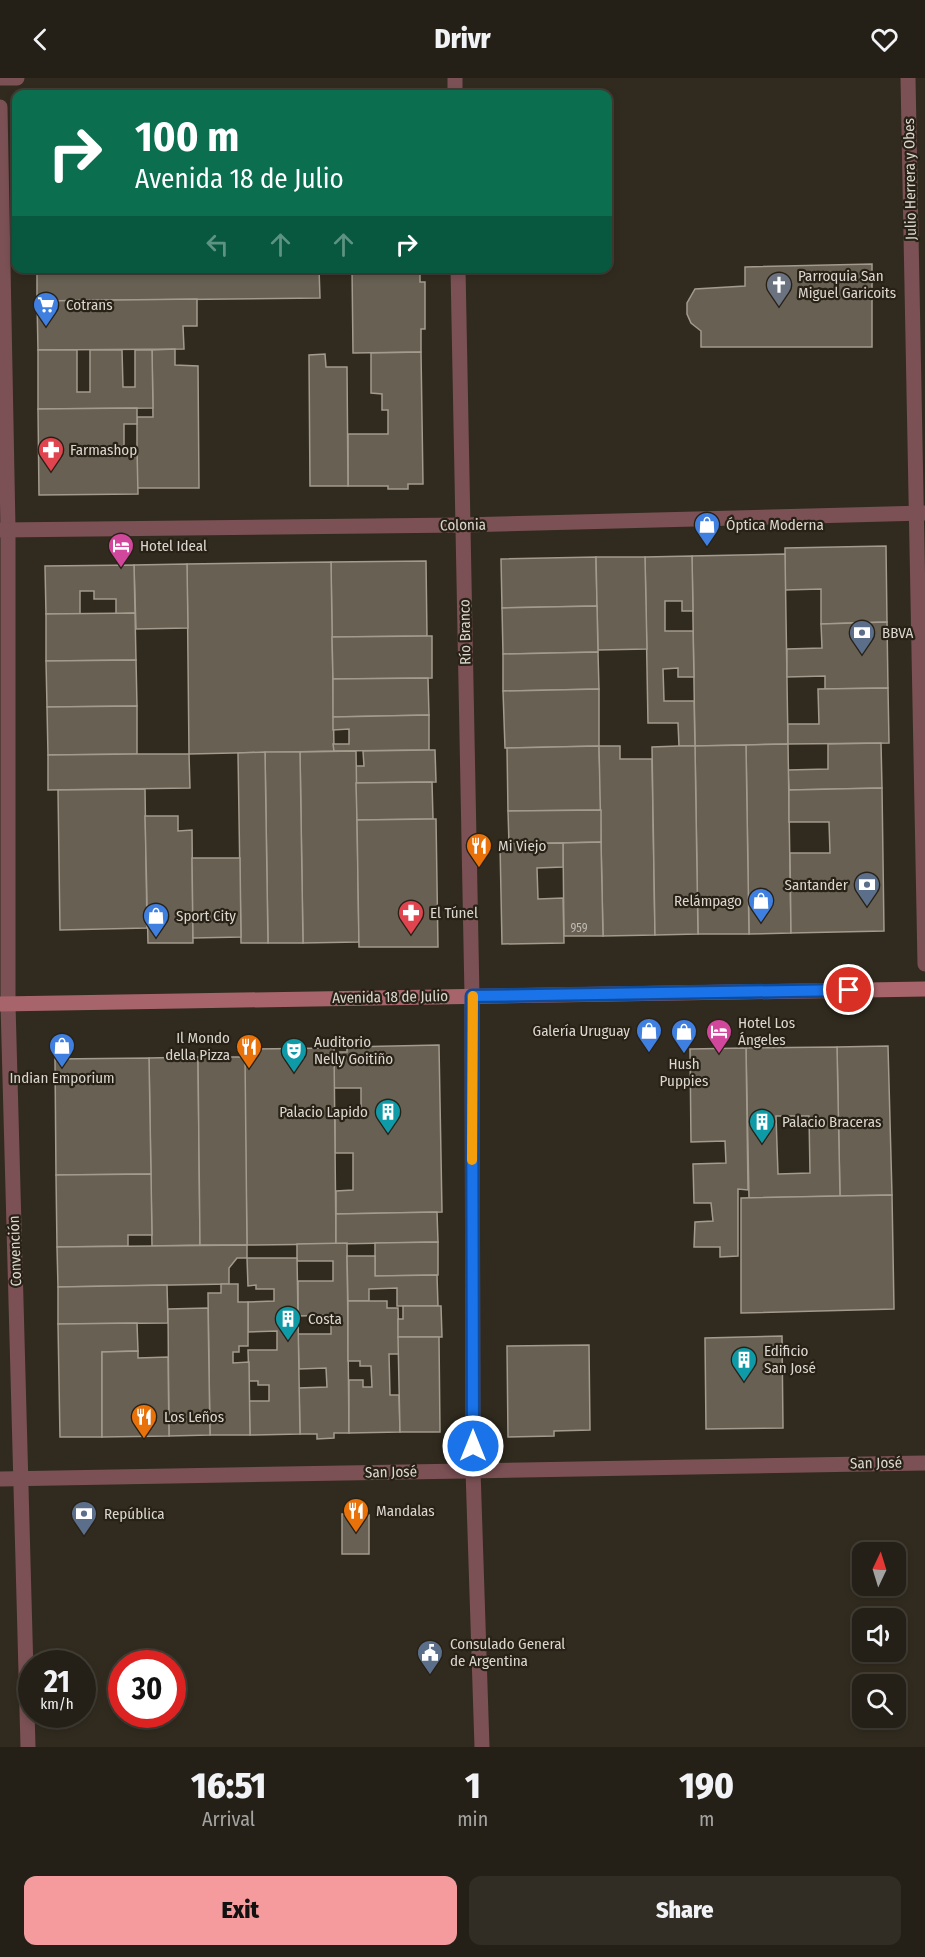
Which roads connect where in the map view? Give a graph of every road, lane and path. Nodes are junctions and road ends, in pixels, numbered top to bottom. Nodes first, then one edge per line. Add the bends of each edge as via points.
1 (0, 78) edge
2 (17, 78) edge
3 (908, 78) edge
4 (0, 107) edge
5 (458, 273) edge
6 (921, 513) edge
7 (463, 525) junction
8 (4, 530) edge
9 (925, 963) edge
10 (925, 988) edge
11 (472, 996) junction
12 (4, 1004) edge
13 (925, 1462) edge
14 (473, 1470) junction
15 (22, 1478) junction
16 (0, 1479) edge
17 (28, 1747) edge
18 (482, 1747) edge

1 - 2 street
3 - 6 street, Julio Herrera y Obes
4 - 8 street, Convención
5 - 7 street, Río Branco
6 - 7 street, Colonia
6 - 9 street, Julio Herrera y Obes
7 - 8 street, Colonia
7 - 11 street, Río Branco
8 - 12 street, Convención
10 - 11 main road, Avenida 18 de Julio
11 - 12 main road, Avenida 18 de Julio
11 - 14 street, Río Branco
12 - 15 street, Convención
13 - 14 street, San José
14 - 15 street, San José
14 - 18 street, Río Branco
15 - 16 street, San José
15 - 17 street, Convención

